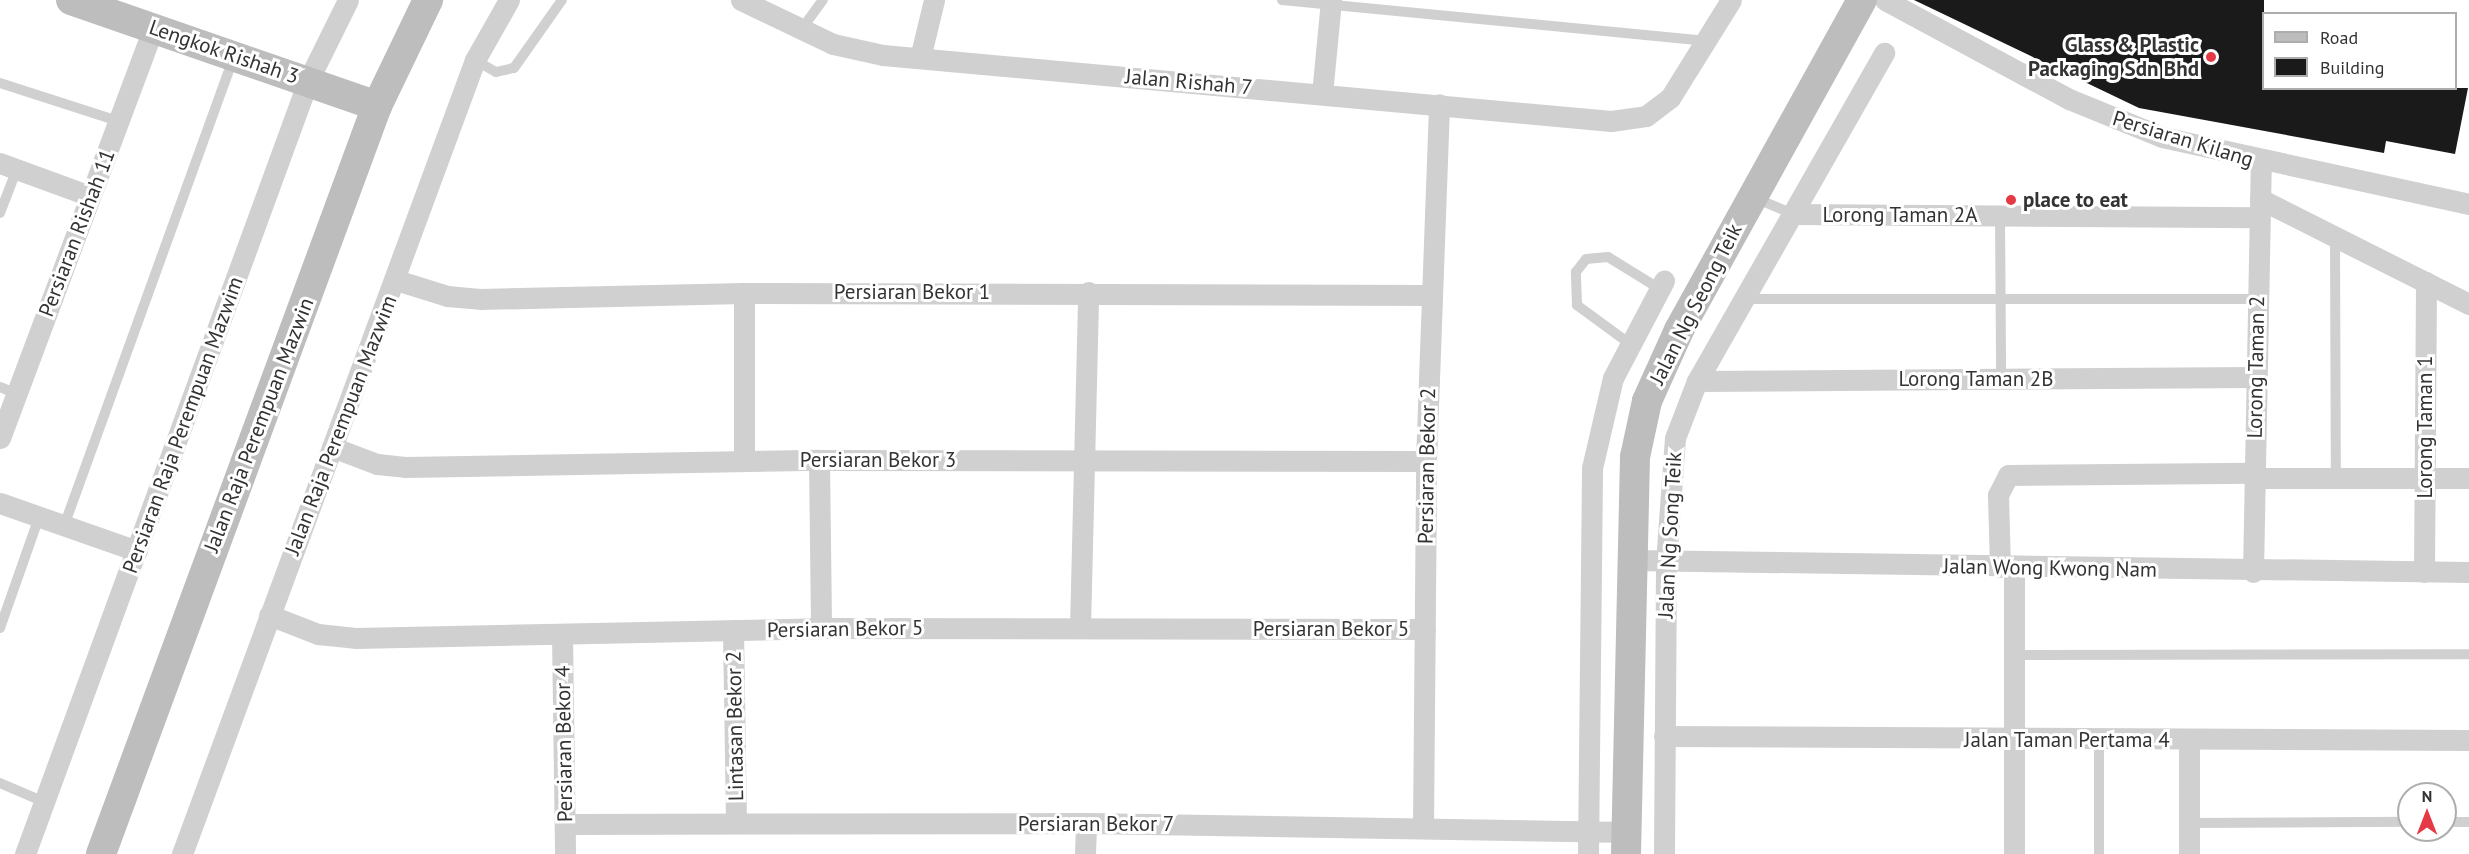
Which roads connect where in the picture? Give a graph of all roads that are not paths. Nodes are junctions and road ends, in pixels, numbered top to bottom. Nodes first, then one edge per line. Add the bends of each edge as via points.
1 (70, 0) edge
2 (348, 0) edge
3 (428, 0) edge
4 (509, 0) edge
5 (562, 0) edge
6 (741, 0) edge
7 (823, 0) edge
8 (934, 0) edge
9 (1282, 0) edge
10 (1731, 0) edge
11 (1862, 0) edge
12 (1885, 0) edge
13 (1331, 2) edge
14 (153, 28) junction
15 (801, 30) junction
16 (1707, 41) junction
17 (1884, 53) dead end
18 (234, 56) junction
19 (920, 58) junction
20 (475, 60) junction
21 (308, 81) junction
22 (0, 83) edge
23 (1322, 94) junction
24 (1439, 104) junction
25 (377, 106) junction
26 (118, 121) junction
27 (2260, 163) junction
28 (8, 166) edge
29 (90, 196) junction
30 (1753, 197) junction
31 (2469, 204) edge
32 (2259, 208) junction
33 (0, 213) edge
34 (1793, 214) junction
35 (2001, 215) junction
36 (2335, 238) junction
37 (396, 280) junction
38 (2426, 282) junction
39 (1662, 285) joint
40 (1088, 292) junction
41 (744, 293) junction
42 (1430, 295) junction
43 (1743, 299) junction
44 (2001, 299) junction
45 (2257, 299) junction
46 (2469, 304) edge
47 (1630, 344) junction
48 (2255, 377) junction
49 (2001, 378) junction
50 (1696, 381) junction
51 (8, 390) edge
52 (0, 438) edge
53 (332, 447) junction
54 (1083, 459) junction
55 (819, 460) junction
56 (744, 461) junction
57 (1426, 461) junction
58 (2254, 475) junction
59 (2424, 477) junction
60 (2337, 478) junction
61 (2469, 478) edge
62 (0, 503) edge
63 (39, 517) junction
64 (64, 526) junction
65 (137, 551) junction
66 (1631, 560) junction
67 (1666, 563) junction
68 (2007, 567) junction
69 (2253, 572) junction
70 (2424, 572) junction
71 (2469, 572) edge
72 (269, 615) junction
73 (0, 628) edge
74 (821, 628) junction
75 (1080, 628) junction
76 (1425, 629) junction
77 (733, 630) junction
78 (562, 634) junction
79 (2469, 654) edge
80 (2016, 655) junction
81 (1665, 736) junction
82 (2469, 740) edge
83 (2015, 741) junction
84 (2099, 741) junction
85 (2189, 741) junction
86 (0, 783) edge
87 (42, 801) junction
88 (736, 822) junction
89 (2397, 822) edge
90 (1086, 823) junction
91 (2189, 823) junction
92 (565, 824) junction
93 (1423, 827) junction
94 (1589, 832) junction
95 (1626, 843) edge
96 (25, 854) edge
97 (101, 854) edge
98 (182, 854) edge
99 (565, 854) edge
100 (1085, 854) edge
101 (1588, 854) edge
102 (1664, 854) edge
103 (2014, 854) edge
104 (2099, 854) edge
105 (2189, 854) edge

1 - 14 main road, Lengkok Rishah 3
2 - 21 street, Persiaran Raja Perempuan Mazwim
3 - 25 main road, Jalan Raja Perempuan Mazwin
4 - 20 street, Jalan Raja Perempuan Mazwim
5 - 20 lane via 513,68 495,72
6 - 15 street, Jalan Rishah 7
7 - 15 lane
8 - 19 street
9 - 13 lane
10 - 16 street
11 - 30 main road, Jalan Ng Seong Teik
12 - 27 street, Persiaran Kilang via 2116,121
13 - 16 lane
13 - 23 street
14 - 18 main road, Lengkok Rishah 3
14 - 26 street, Persiaran Rishah 11
15 - 19 street, Jalan Rishah 7 via 833,44
16 - 24 street, Jalan Rishah 7 via 1670,98 1646,116 1611,121
17 - 34 street, Jalan Ng Song Teik
18 - 21 main road, Lengkok Rishah 3
18 - 64 lane
19 - 23 street, Jalan Rishah 7
20 - 37 street, Jalan Raja Perempuan Mazwim
21 - 25 main road, Lengkok Rishah 3
21 - 65 street, Persiaran Raja Perempuan Mazwim
22 - 26 lane
23 - 24 street, Jalan Rishah 7
24 - 42 street, Persiaran Bekor 2
25 - 97 main road, Jalan Raja Perempuan Mazwin
26 - 29 street, Persiaran Rishah 11
27 - 31 street, Persiaran Kilang
27 - 32 street, Lorong Taman 2
28 - 29 street
28 - 33 lane
29 - 51 street, Persiaran Rishah 11
30 - 34 lane
30 - 66 main road, Jalan Ng Seong Teik via 1678,330 1647,401 1635,457
32 - 35 street, Lorong Taman 2A
32 - 36 street
32 - 45 street, Lorong Taman 2
34 - 35 street, Lorong Taman 2A
34 - 43 street, Jalan Ng Song Teik
35 - 44 lane
36 - 38 street
36 - 60 lane
37 - 41 street, Persiaran Bekor 1 via 447,296 480,298
37 - 53 street, Jalan Raja Perempuan Mazwim
38 - 46 street
38 - 59 street, Lorong Taman 1
39 - 47 street, Jalan Ng Seong Teik
39 - 47 lane via 1608,257 1586,259 1576,272 1577,305
40 - 41 street, Persiaran Bekor 1
40 - 42 street, Persiaran Bekor 1
40 - 54 street
41 - 56 street
42 - 57 street, Persiaran Bekor 2
43 - 44 lane
43 - 50 street, Jalan Ng Song Teik
44 - 45 lane
44 - 49 lane
45 - 48 street, Lorong Taman 2
47 - 94 street, Jalan Ng Seong Teik via 1613,378 1592,468
48 - 49 street, Lorong Taman 2B
48 - 58 street, Lorong Taman 2
49 - 50 street, Lorong Taman 2B
50 - 67 street, Jalan Ng Song Teik via 1674,447
51 - 52 street, Persiaran Rishah 11
53 - 56 street, Persiaran Bekor 3 via 377,464 405,467
53 - 72 street, Jalan Raja Perempuan Mazwim
54 - 55 street, Persiaran Bekor 3
54 - 57 street, Persiaran Bekor 3
54 - 75 street
55 - 56 street, Persiaran Bekor 3
55 - 74 street
57 - 76 street, Persiaran Bekor 2
58 - 60 street
58 - 68 street via 2008,475 1998,495
58 - 69 street, Lorong Taman 2
59 - 60 street
59 - 61 street
59 - 70 street, Lorong Taman 1
62 - 63 street
63 - 64 street
63 - 73 lane
64 - 65 street
65 - 87 street, Persiaran Raja Perempuan Mazwim
66 - 67 street, Jalan Wong Kwong Nam
66 - 95 main road, Jalan Ng Seong Teik
67 - 68 street, Jalan Wong Kwong Nam
67 - 81 street, Jalan Ng Song Teik
68 - 69 street, Jalan Wong Kwong Nam
68 - 80 street
69 - 70 street, Jalan Wong Kwong Nam
70 - 71 street, Jalan Wong Kwong Nam
72 - 78 street, Persiaran Bekor 5 via 318,634 355,638
72 - 98 street, Jalan Raja Perempuan Mazwim
74 - 75 street, Persiaran Bekor 5
74 - 77 street, Persiaran Bekor 5
75 - 76 street, Persiaran Bekor 5
76 - 93 street, Persiaran Bekor 2
77 - 78 street, Persiaran Bekor 5
77 - 88 street, Lintasan Bekor 2
78 - 92 street, Persiaran Bekor 4
79 - 80 lane
80 - 83 street
81 - 83 street, Jalan Taman Pertama 4
81 - 102 street, Jalan Ng Song Teik
82 - 85 street, Jalan Taman Pertama 4
83 - 84 street, Jalan Taman Pertama 4
83 - 103 street
84 - 85 street, Jalan Taman Pertama 4
84 - 104 lane
85 - 91 street
86 - 87 lane
87 - 96 street, Persiaran Raja Perempuan Mazwim
88 - 90 street, Persiaran Bekor 7
88 - 92 street, Persiaran Bekor 7
89 - 91 lane
90 - 93 street, Persiaran Bekor 7
90 - 100 street
91 - 105 street
92 - 99 street, Persiaran Bekor 4
93 - 94 street, Persiaran Bekor 7
94 - 95 street, Persiaran Bekor 7
94 - 101 street, Jalan Ng Seong Teik

